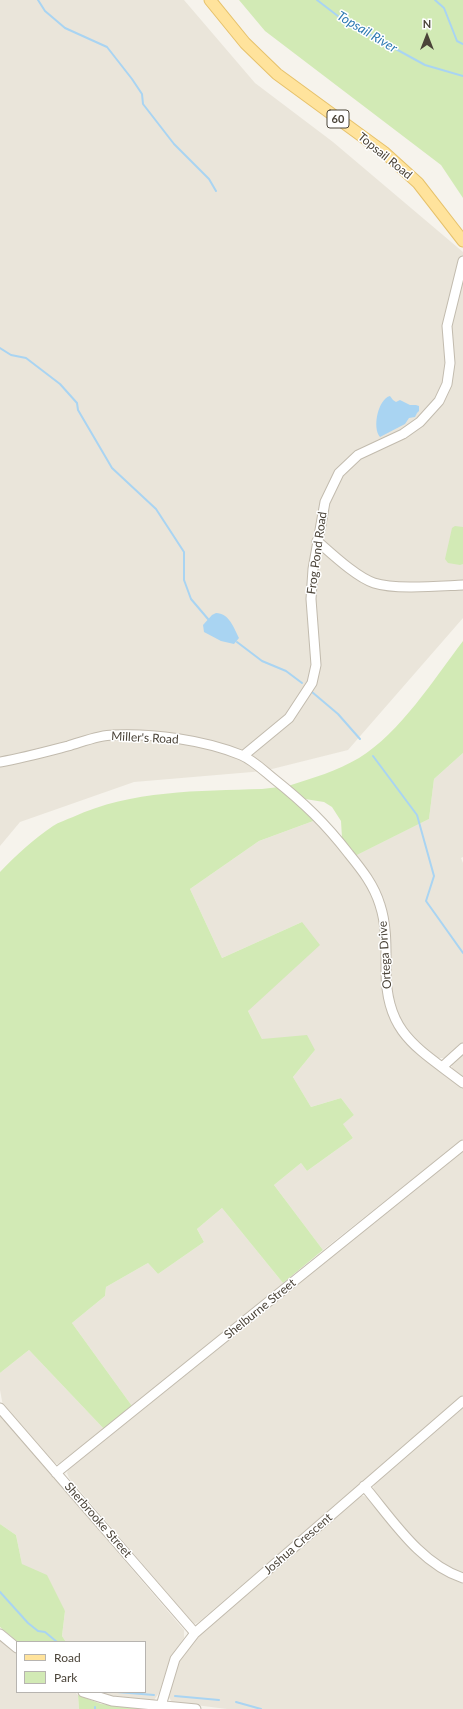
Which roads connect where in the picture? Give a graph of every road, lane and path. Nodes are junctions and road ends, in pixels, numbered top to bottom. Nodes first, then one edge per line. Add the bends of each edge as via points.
1 (210, 0) edge
2 (463, 241) edge
3 (463, 261) edge
4 (317, 541) junction
5 (463, 585) edge
6 (243, 756) junction
7 (0, 762) edge
8 (463, 1048) edge
9 (442, 1067) junction
10 (463, 1083) edge
11 (463, 1145) edge
12 (463, 1401) edge
13 (0, 1408) edge
14 (56, 1473) junction
15 (364, 1486) junction
16 (463, 1578) edge
17 (194, 1633) junction
18 (0, 1634) edge
19 (16, 1647) edge
20 (85, 1693) edge
21 (160, 1707) edge
22 (196, 1709) edge

1 - 2 main road, Topsail Road / 60 via 245,44 277,74 384,153 418,183
3 - 4 street, Frog Pond Road via 447,326 450,363 447,384 439,401 420,422 403,434 358,455 340,473 324,502
4 - 5 street via 373,583 387,586
4 - 6 street, Frog Pond Road via 311,599 316,665 312,683 289,718
6 - 7 street, Miller's Road via 210,745 174,739 112,735
6 - 9 street, Ortega Drive via 308,806 366,876 377,898 384,922 386,987 392,1014 406,1038
8 - 9 street
9 - 10 street, Ortega Drive
11 - 14 street, Shelburne Street
12 - 15 street, Joshua Crescent
13 - 14 street, Sherbrooke Street
14 - 17 street, Sherbrooke Street
15 - 16 street via 414,1545 448,1572
15 - 17 street, Joshua Crescent
17 - 21 street, Joshua Crescent via 175,1659
18 - 19 street
20 - 21 street via 100,1699
21 - 22 street

